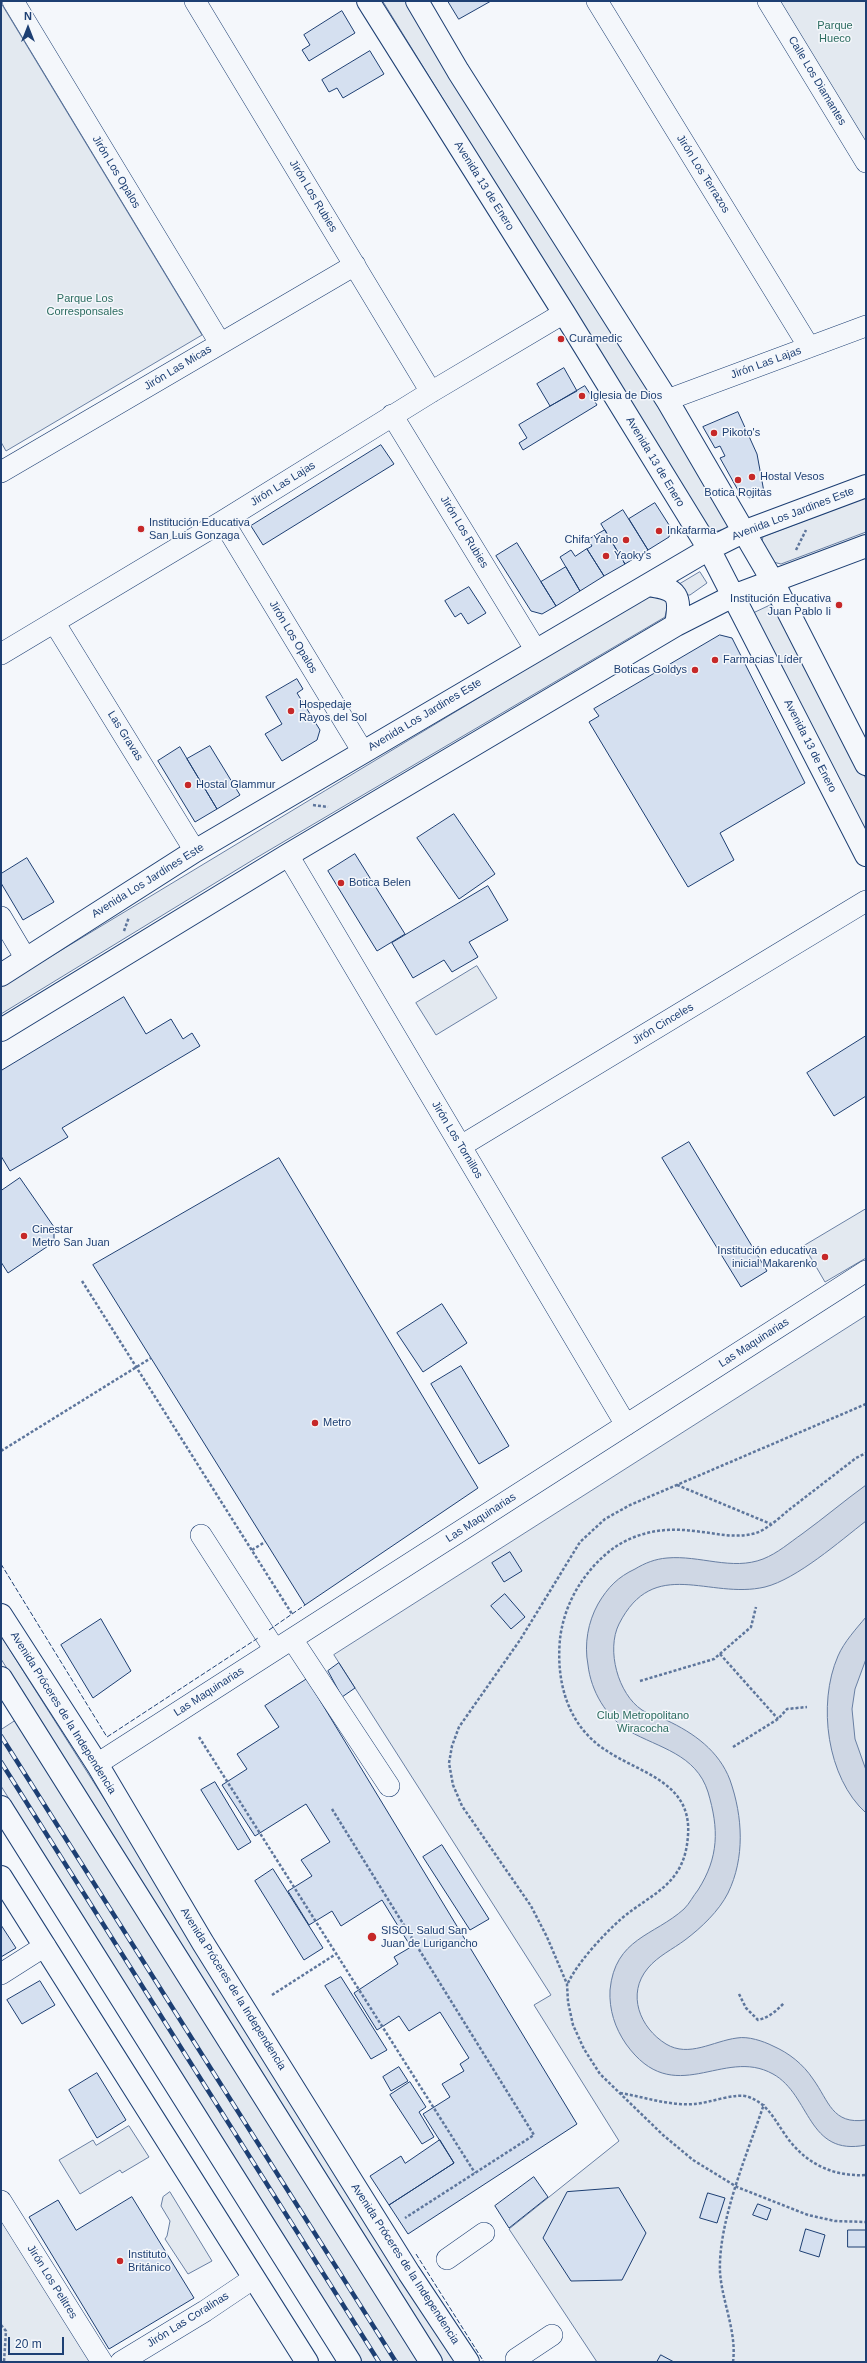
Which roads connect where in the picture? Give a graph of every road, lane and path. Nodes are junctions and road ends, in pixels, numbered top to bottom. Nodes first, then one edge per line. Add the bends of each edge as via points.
1 (13, 1) edge
2 (195, 1) edge
3 (368, 1) edge
4 (417, 1) edge
5 (597, 1) edge
6 (768, 1) edge
7 (866, 162) edge
8 (355, 265) junction
9 (564, 313) junction
10 (866, 326) edge
11 (220, 343) junction
12 (809, 347) junction
13 (431, 392) junction
14 (667, 400) junction
15 (392, 415) junction
16 (1, 472) edge
17 (866, 486) edge
18 (224, 521) junction
19 (743, 532) junction
20 (866, 546) edge
21 (709, 549) junction
22 (772, 580) junction
23 (648, 585) junction
24 (733, 596) junction
25 (54, 622) junction
26 (676, 625) junction
27 (535, 649) junction
28 (1, 654) edge
29 (363, 752) junction
30 (866, 764) edge
31 (196, 851) junction
32 (288, 855) junction
33 (866, 855) edge
34 (866, 902) edge
35 (1, 917) edge
36 (26, 959) junction
37 (1, 975) edge
38 (1, 1030) edge
39 (461, 1146) junction
40 (866, 1271) edge
41 (82, 1281) dead end
42 (151, 1358) dead end
43 (136, 1367) junction
44 (866, 1404) edge
45 (626, 1425) junction
46 (1, 1451) edge
47 (866, 1453) edge
48 (676, 1485) junction
49 (771, 1524) junction
50 (201, 1535) dead end
51 (265, 1542) dead end
52 (252, 1550) junction
53 (756, 1607) dead end
54 (292, 1614) dead end
55 (1, 1615) edge
56 (292, 1639) junction
57 (275, 1650) junction
58 (720, 1654) junction
59 (1, 1678) edge
60 (640, 1681) dead end
61 (807, 1707) dead end
62 (778, 1719) junction
63 (199, 1737) dead end
64 (733, 1747) dead end
65 (97, 1764) junction
66 (389, 1786) dead end
67 (1, 1808) edge
68 (332, 1809) dead end
69 (1, 1877) edge
70 (44, 1946) junction
71 (336, 1954) junction
72 (1, 1974) edge
73 (567, 1984) junction
74 (739, 1994) dead end
75 (272, 1995) dead end
76 (784, 2002) dead end
77 (618, 2093) junction
78 (764, 2104) junction
79 (475, 2173) junction
80 (866, 2175) edge
81 (737, 2187) junction
82 (1, 2201) edge
83 (405, 2218) dead end
84 (866, 2222) edge
85 (484, 2233) dead end
86 (447, 2259) dead end
87 (254, 2278) junction
88 (1, 2325) edge
89 (552, 2336) dead end
90 (516, 2359) dead end
91 (4, 2362) edge
92 (102, 2362) edge
93 (121, 2362) edge
94 (307, 2362) edge
95 (350, 2362) edge
96 (431, 2362) edge
97 (468, 2362) edge
98 (734, 2362) edge

1 - 11 street, Jirón Los Opalos
2 - 8 street, Jirón Los Rubies
3 - 9 main road, Avenida 13 de Enero
4 - 14 main road via 458,71
5 - 12 street, Jirón Los Terrazos
6 - 7 street, Calle Los Diamantes
8 - 11 street, Jirón Las Micas
8 - 13 street, Jirón Los Rubies
9 - 13 street, Jirón Las Lajas
9 - 21 main road, Avenida 13 de Enero
10 - 12 street, Jirón Las Lajas
11 - 16 street, Jirón Las Micas
12 - 14 street, Jirón Las Lajas
13 - 15 street, Jirón Las Lajas
14 - 19 main road
15 - 18 street, Jirón Las Lajas
15 - 27 street, Jirón Los Rubies
17 - 19 main road, Avenida Los Jardines Este
18 - 25 street, Jirón Las Lajas
18 - 29 street, Jirón Los Opalos
19 - 21 main road, Avenida Los Jardines Este
19 - 22 main road
20 - 22 main road
21 - 23 main road, Avenida Los Jardines Este
21 - 24 main road, Avenida 13 de Enero
22 - 24 main road
22 - 30 main road
23 - 26 main road via 666,587 675,593 679,606
23 - 27 main road, Avenida Los Jardines Este
24 - 26 main road
24 - 33 main road, Avenida 13 de Enero
25 - 28 street, Jirón Las Lajas
25 - 31 street, Las Gravas
26 - 32 main road
27 - 29 main road, Avenida Los Jardines Este
29 - 31 main road, Avenida Los Jardines Este
31 - 36 main road, Avenida Los Jardines Este
32 - 38 main road
32 - 39 street, Jirón Los Tornillos
34 - 39 street, Jirón Cinceles
35 - 36 street
36 - 37 main road, Avenida Los Jardines Este
39 - 45 street, Jirón Los Tornillos
40 - 45 street, Las Maquinarias
41 - 43 path
42 - 43 path
43 - 46 path
43 - 52 path
44 - 48 path
45 - 56 street, Las Maquinarias
47 - 49 path
48 - 49 path
48 - 73 path via 605,1519 580,1542 520,1640 459,1727 452,1746 449,1763 453,1785 462,1806 532,1906
49 - 73 path via 759,1532 747,1535 672,1530 640,1534 611,1550 598,1562 584,1577 567,1609 562,1626 559,1666 565,1697 575,1719 589,1737 602,1748 666,1783 682,1805 688,1832 682,1861 666,1886 619,1921 573,1972
50 - 57 street
51 - 52 path
52 - 54 path
53 - 58 path via 752,1627
55 - 65 main road, Avenida Próceres de la Independencia
56 - 57 street, Las Maquinarias
56 - 66 street
57 - 65 street, Las Maquinarias
58 - 60 path via 714,1659
58 - 62 path
59 - 96 main road
61 - 62 path via 787,1708
62 - 64 path
63 - 71 path
65 - 97 main road, Avenida Próceres de la Independencia via 203,1943 409,2273
67 - 95 main road
68 - 79 path via 534,2135
69 - 70 main road
70 - 72 street
70 - 87 main road
71 - 75 path
71 - 79 path
73 - 77 path via 568,2002 576,2031 600,2074
74 - 76 path via 746,2008 758,2020 775,2012
77 - 78 path via 680,2105 710,2103 741,2095
77 - 81 path via 687,2155
78 - 80 path via 793,2145 812,2162 835,2173 850,2176
78 - 81 path
79 - 83 path
81 - 84 path via 808,2215 835,2221
81 - 98 path via 721,2251 720,2272 732,2336
82 - 92 street, Jirón Los Pelitres
85 - 86 street
87 - 93 street, Jirón Las Coralinas
87 - 94 main road
88 - 91 path via 6,2330
89 - 90 street

